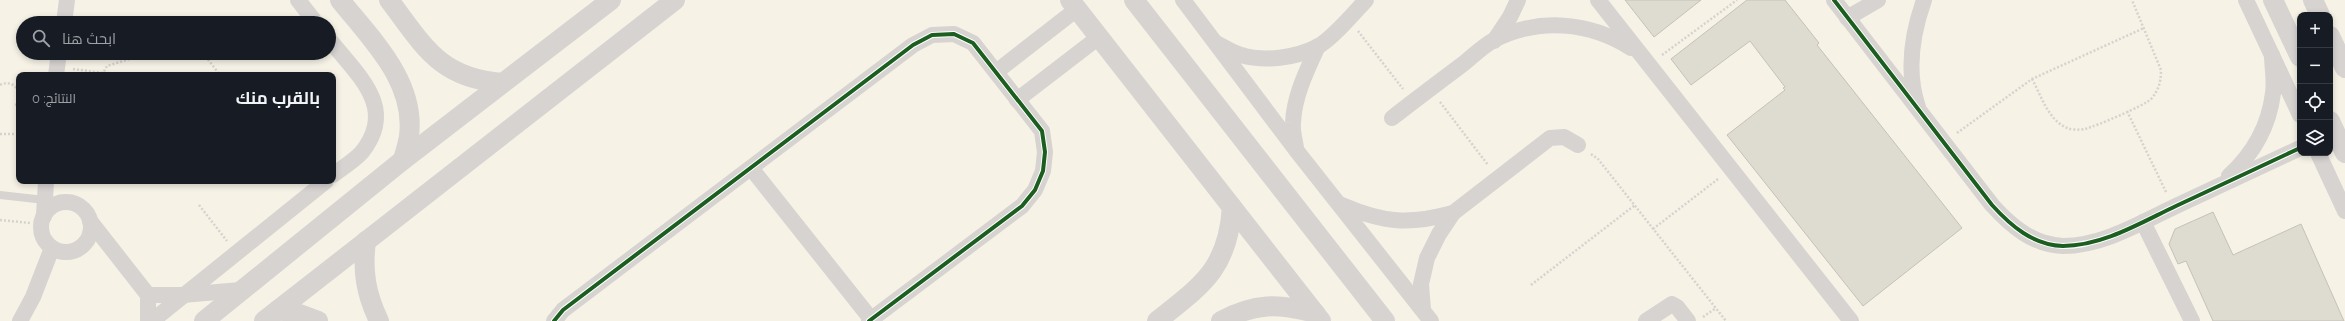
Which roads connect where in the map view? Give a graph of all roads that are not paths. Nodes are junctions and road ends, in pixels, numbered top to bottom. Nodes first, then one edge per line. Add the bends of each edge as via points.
1 (67, 0) edge
2 (298, 0) edge
3 (340, 0) edge
4 (389, 0) edge
5 (611, 0) edge
6 (675, 0) edge
7 (1134, 0) edge
8 (1182, 0) edge
9 (1366, 0) edge
10 (1518, 0) edge
11 (1598, 0) edge
12 (1834, 0) edge
13 (1878, 0) edge
14 (1924, 0) edge
15 (2246, 0) edge
16 (2273, 0) edge
17 (2313, 0) edge
18 (1079, 3) edge
19 (2319, 12) edge
20 (65, 16) edge
21 (311, 16) edge
22 (1847, 18) junction
23 (1099, 37) junction
24 (1494, 40) junction
25 (2333, 42) edge
26 (1216, 43) junction
27 (1318, 46) junction
28 (336, 48) edge
29 (2297, 51) edge
30 (2272, 55) junction
31 (1644, 59) junction
32 (2345, 68) edge
33 (996, 72) junction
34 (502, 83) junction
35 (1017, 100) junction
36 (2297, 109) edge
37 (1920, 113) junction
38 (1392, 118) dead end
39 (2333, 131) edge
40 (1578, 145) road end
41 (2297, 149) edge
42 (1296, 150) junction
43 (2345, 153) edge
44 (2319, 156) edge
45 (403, 160) junction
46 (751, 168) junction
47 (336, 173) edge
48 (46, 184) edge
49 (322, 184) edge
50 (2219, 186) junction
51 (0, 195) edge
52 (1342, 205) junction
53 (1232, 207) junction
54 (2345, 212) edge
55 (43, 213) junction
56 (1453, 213) junction
57 (90, 221) junction
58 (2143, 222) junction
59 (366, 241) junction
60 (52, 248) junction
61 (242, 290) junction
62 (148, 295) junction
63 (182, 295) junction
64 (271, 316) edge
65 (1427, 316) edge
66 (1318, 317) edge
67 (870, 320) edge
68 (20, 321) edge
69 (148, 321) edge
70 (152, 321) edge
71 (204, 321) edge
72 (318, 321) edge
73 (379, 321) edge
74 (554, 321) edge
75 (1157, 321) edge
76 (1221, 321) edge
77 (1385, 321) edge
78 (1646, 321) edge
79 (1688, 321) edge
80 (1851, 321) edge
81 (2192, 321) edge

1 - 20 street
2 - 21 street
3 - 45 street via 392,66 404,88 409,112 409,136
4 - 34 street via 425,48 441,63 459,75 480,81
5 - 34 street
6 - 59 street
7 - 77 street
8 - 26 street
9 - 27 street
10 - 24 street
11 - 31 street
12 - 22 street
13 - 22 street
14 - 37 street via 1916,24 1911,60 1915,96
15 - 30 street
16 - 29 street
17 - 19 street
18 - 23 street
18 - 33 street
22 - 37 street
23 - 35 street
23 - 53 street
24 - 31 street via 1523,29 1546,26 1584,27 1614,37
24 - 38 street
25 - 32 street
26 - 27 street via 1241,55 1268,58 1293,56
26 - 42 street
27 - 42 street via 1297,98 1293,124
28 - 47 street via 373,95 378,116 373,137 361,154
30 - 36 street
30 - 50 street via 2273,92 2264,128 2246,160
31 - 80 street
33 - 35 street
33 - 46 street via 973,43 954,34 932,35 913,45
34 - 45 street
35 - 67 street via 1042,132 1044,165 1035,190 1022,206
37 - 58 street via 2010,225 2034,239 2062,246 2090,244
39 - 43 street
40 - 56 street via 1564,137 1550,138
41 - 50 street
42 - 52 street
44 - 54 street
45 - 61 street
46 - 67 street
46 - 74 street via 563,310
48 - 55 street
49 - 63 street
50 - 58 street
51 - 55 lane
52 - 56 street via 1368,216 1397,221 1427,220
52 - 65 street
53 - 66 street
53 - 75 street via 1230,231 1223,254 1210,275
55 - 57 street via 56,204 73,203 84,210
55 - 60 street via 41,234
56 - 65 street via 1427,258 1421,284
57 - 60 street via 91,229 84,245 69,252
57 - 62 street
58 - 81 street
59 - 64 street
59 - 73 street via 363,262 365,284
60 - 68 street via 33,297
61 - 63 street
61 - 71 street
62 - 63 street
62 - 69 street
63 - 70 street
64 - 72 street via 299,314
66 - 76 street via 1290,306 1264,306 1239,312
78 - 79 street via 1672,304

